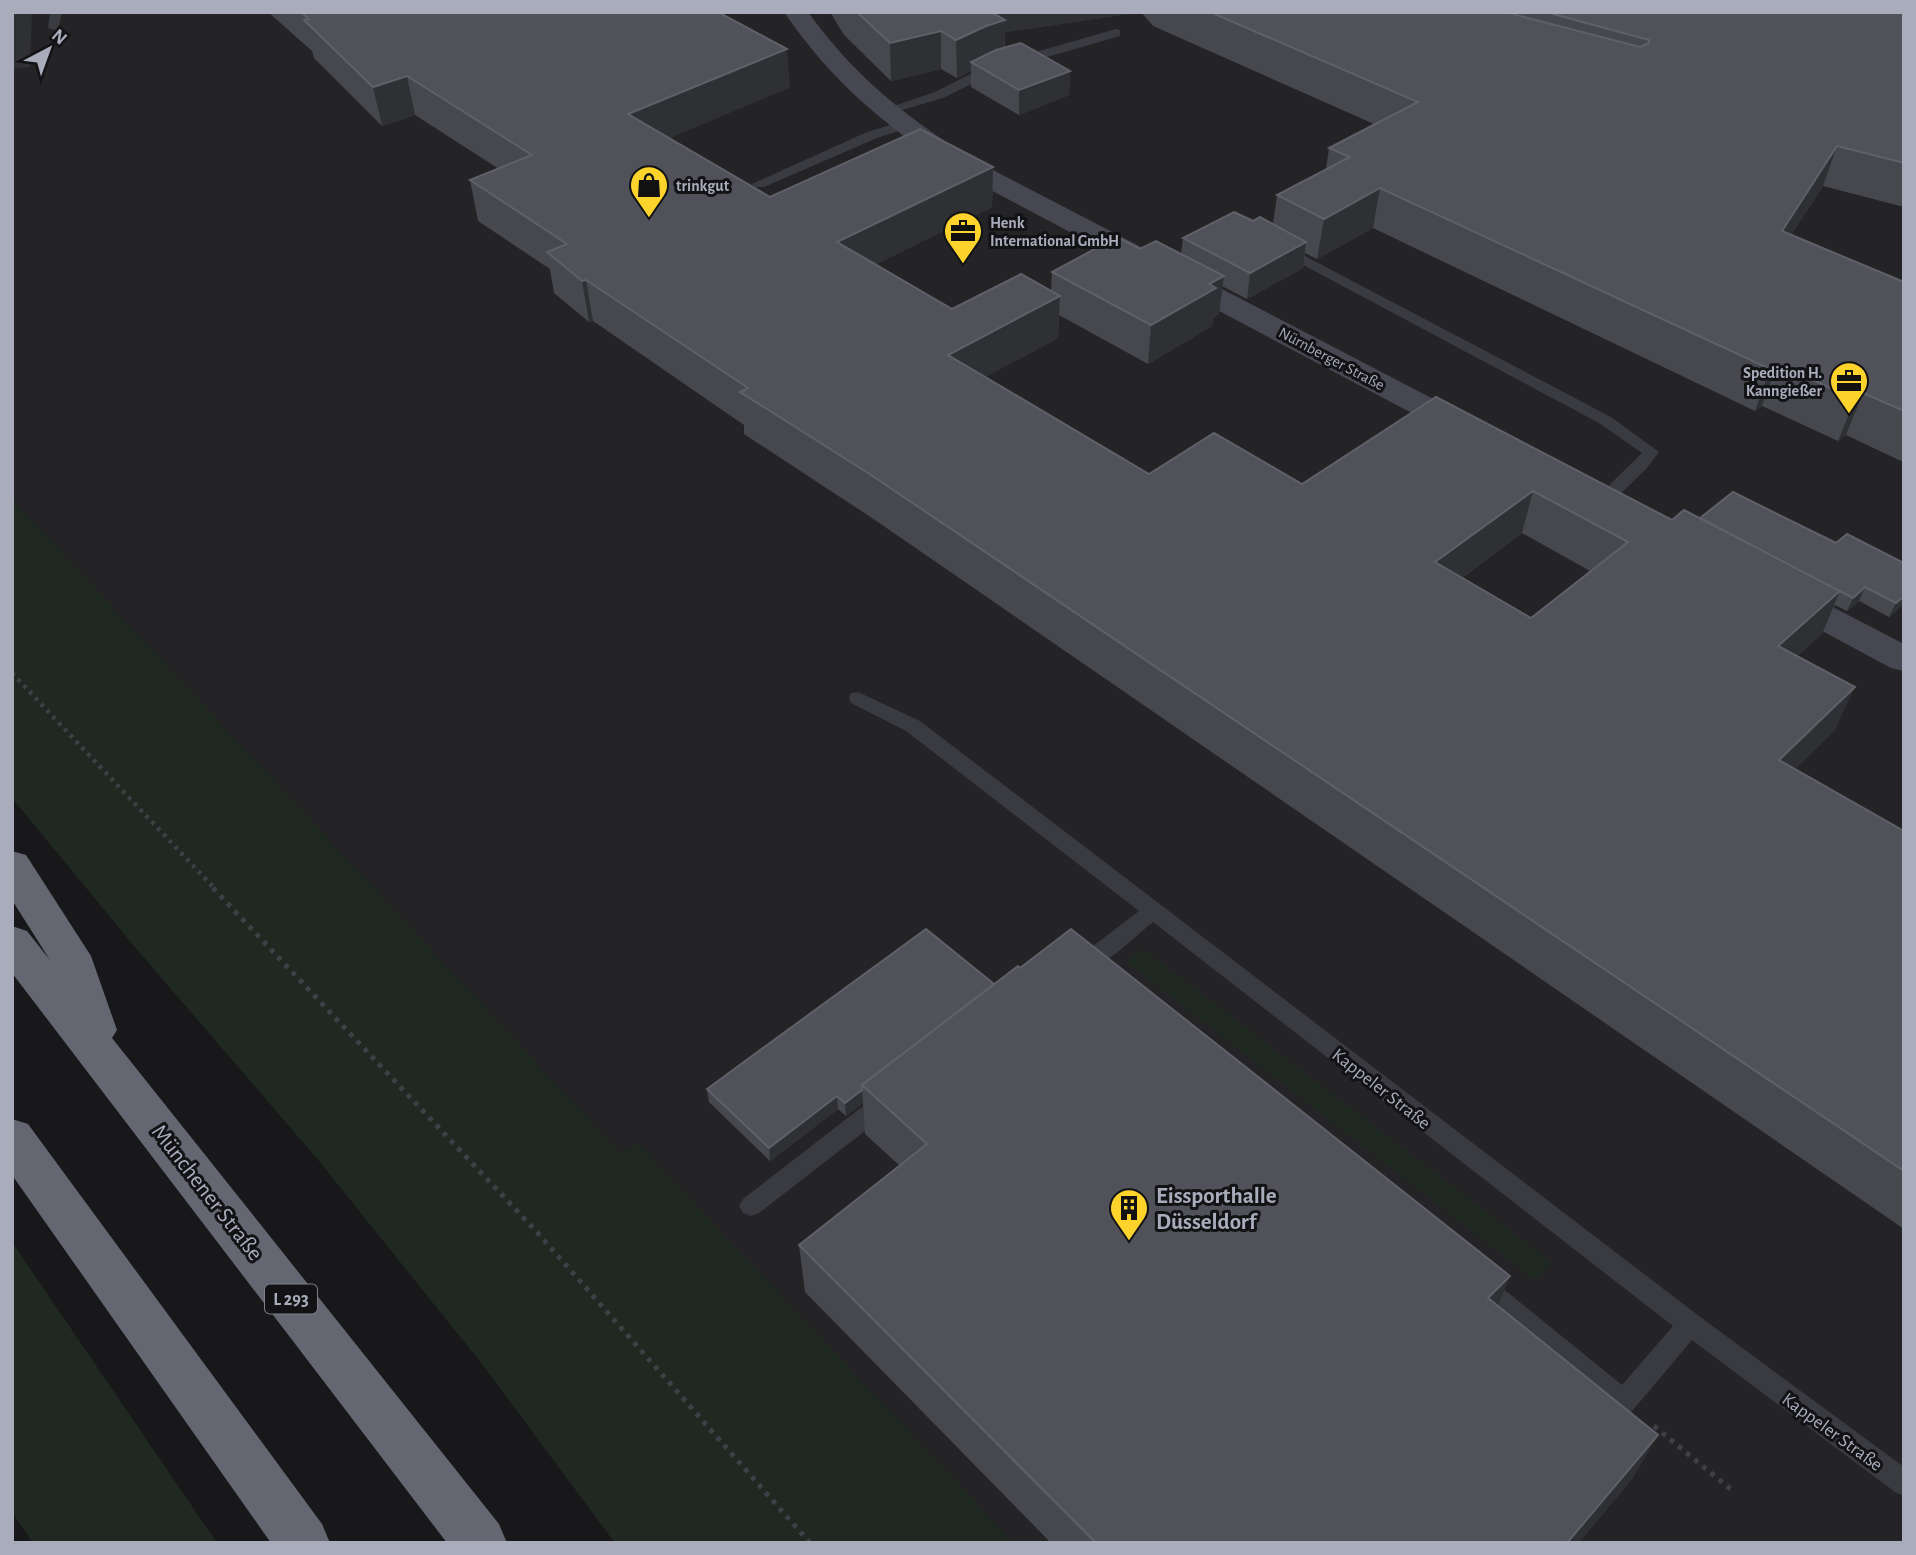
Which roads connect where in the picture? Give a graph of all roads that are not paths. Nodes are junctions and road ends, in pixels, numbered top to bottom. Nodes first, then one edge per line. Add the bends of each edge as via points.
1 (56, 12) edge
2 (796, 12) edge
3 (54, 28) dead end
4 (1116, 33) dead end
5 (894, 118) junction
6 (759, 184) dead end
7 (1268, 240) edge
8 (1494, 443) edge
9 (1603, 501) edge
10 (1757, 583) edge
11 (1904, 659) edge
12 (858, 698) dead end
13 (12, 866) edge
14 (1153, 911) junction
15 (12, 942) edge
16 (1085, 964) junction
17 (1059, 968) edge
18 (1107, 981) edge
19 (103, 1055) junction
20 (905, 1087) edge
21 (12, 1138) edge
22 (751, 1206) dead end
23 (1462, 1270) edge
24 (1690, 1324) junction
25 (1904, 1483) edge
26 (303, 1543) edge
27 (480, 1543) edge

1 - 3 lane
2 - 5 street, Nürnberger Straße via 837,69
4 - 5 lane via 991,69
5 - 6 lane via 872,135
5 - 8 street, Nürnberger Straße via 983,175
7 - 9 lane via 1605,420 1651,452
10 - 11 street
12 - 14 lane, Kappeler Straße via 912,726
13 - 19 highway via 70,956
14 - 16 lane
14 - 24 lane, Kappeler Straße
15 - 19 highway, Münchener Straße / L 293
16 - 17 lane
16 - 18 lane
19 - 27 highway, Münchener Straße / L 293
20 - 22 lane
21 - 26 highway
23 - 24 lane via 1624,1402
24 - 25 lane, Kappeler Straße

